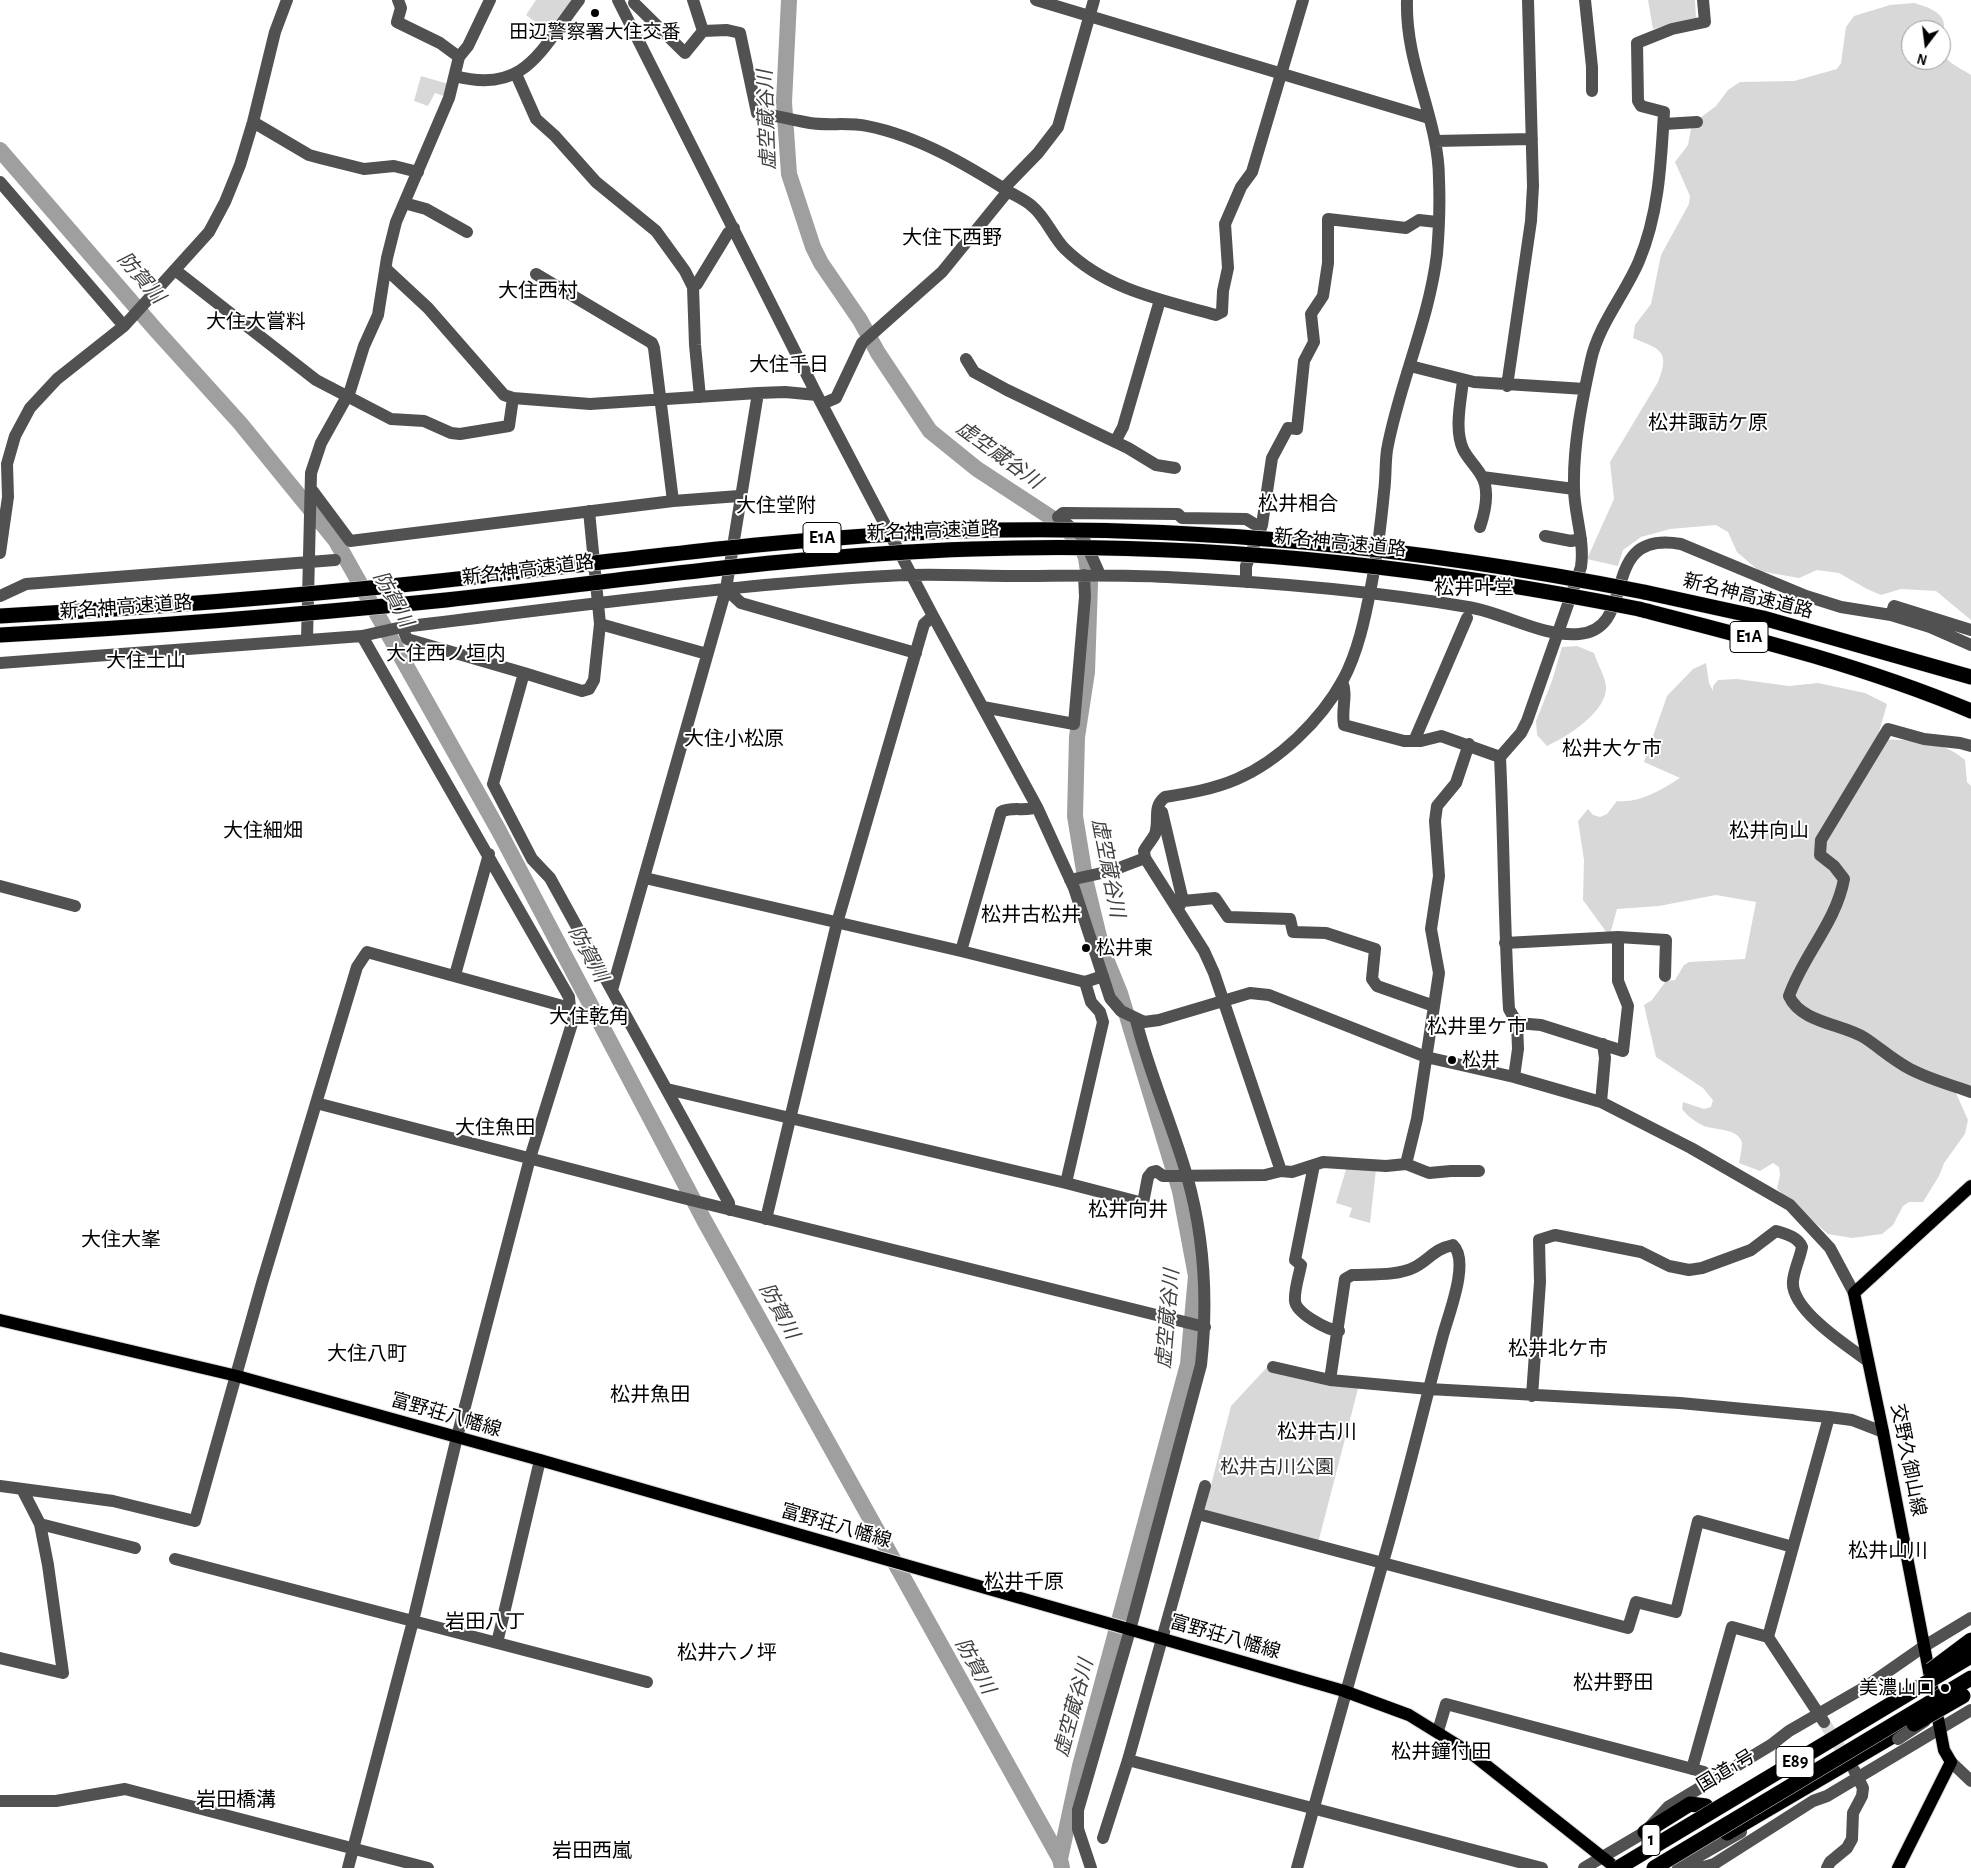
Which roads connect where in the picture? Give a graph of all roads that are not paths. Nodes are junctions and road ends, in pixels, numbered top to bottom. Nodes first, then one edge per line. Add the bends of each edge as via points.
1 (287, 0) edge
2 (398, 0) edge
3 (490, 0) edge
4 (579, 0) edge
5 (693, 0) edge
6 (1036, 0) edge
7 (1094, 0) edge
8 (1303, 0) edge
9 (1407, 0) edge
10 (1528, 0) edge
11 (1585, 0) edge
12 (1703, 0) edge
13 (628, 3) edge
14 (1089, 16) junction
15 (703, 31) junction
16 (459, 57) junction
17 (516, 74) junction
18 (1280, 75) junction
19 (455, 76) junction
20 (1592, 90) dead end
21 (1429, 118) junction
22 (253, 122) junction
23 (1697, 122) dead end
24 (1664, 124) junction
25 (1532, 139) junction
26 (1435, 141) junction
27 (418, 172) junction
28 (0, 182) edge
29 (1006, 189) junction
30 (404, 203) junction
31 (1437, 222) junction
32 (734, 228) junction
33 (467, 232) dead end
34 (386, 269) junction
35 (175, 270) junction
36 (536, 274) dead end
37 (692, 287) junction
38 (1160, 300) junction
39 (124, 326) junction
40 (966, 359) dead end
41 (1410, 366) junction
42 (1463, 380) junction
43 (1507, 386) junction
44 (1585, 389) junction
45 (758, 393) junction
46 (347, 395) junction
47 (700, 397) junction
48 (513, 398) junction
49 (820, 400) junction
50 (660, 401) junction
51 (1114, 442) junction
52 (1175, 468) dead end
53 (1482, 477) junction
54 (1574, 489) junction
55 (312, 492) junction
56 (739, 496) junction
57 (673, 501) junction
58 (589, 511) junction
59 (1200, 518) junction
60 (1480, 527) dead end
61 (1261, 528) junction
62 (1545, 536) dead end
63 (1581, 539) junction
64 (1199, 546) dead end
65 (0, 553) edge
66 (335, 560) dead end
67 (308, 562) junction
68 (911, 575) junction
69 (1084, 575) junction
70 (1100, 575) junction
71 (1246, 582) junction
72 (726, 588) junction
73 (1370, 593) junction
74 (0, 596) edge
75 (598, 603) junction
76 (1891, 615) junction
77 (0, 616) edge
78 (933, 616) junction
79 (1467, 618) dead end
80 (600, 624) junction
81 (402, 627) junction
82 (1971, 630) edge
83 (1559, 632) junction
84 (0, 635) edge
85 (362, 636) junction
86 (307, 640) junction
87 (1971, 645) edge
88 (916, 653) junction
89 (707, 654) junction
90 (0, 664) edge
91 (524, 673) junction
92 (1971, 677) edge
93 (1342, 681) junction
94 (983, 707) junction
95 (1971, 712) edge
96 (1414, 741) junction
97 (1469, 744) junction
98 (1971, 746) edge
99 (1500, 757) junction
100 (1161, 800) junction
101 (1037, 807) junction
102 (489, 854) junction
103 (1145, 858) junction
104 (645, 878) junction
105 (1070, 880) junction
106 (0, 886) edge
107 (1180, 905) junction
108 (76, 906) dead end
109 (837, 923) junction
110 (1618, 937) junction
111 (1505, 943) junction
112 (962, 951) junction
113 (455, 975) junction
114 (1103, 976) junction
115 (1665, 976) dead end
116 (1085, 982) junction
117 (612, 990) junction
118 (1223, 999) junction
119 (1434, 1006) junction
120 (575, 1011) junction
121 (1129, 1016) junction
122 (1517, 1023) junction
123 (1603, 1044) junction
124 (1426, 1057) junction
125 (1514, 1077) junction
126 (667, 1089) junction
127 (1971, 1092) edge
128 (1601, 1102) junction
129 (316, 1103) junction
130 (791, 1118) junction
131 (530, 1158) junction
132 (1406, 1164) junction
133 (1314, 1165) junction
134 (1281, 1171) junction
135 (1479, 1171) dead end
136 (1187, 1176) junction
137 (1066, 1183) junction
138 (1971, 1186) edge
139 (730, 1210) junction
140 (766, 1218) junction
141 (1854, 1293) junction
142 (0, 1320) edge
143 (1205, 1327) junction
144 (1339, 1331) junction
145 (1868, 1361) junction
146 (1273, 1367) dead end
147 (237, 1376) junction
148 (1330, 1380) junction
149 (1429, 1390) junction
150 (1532, 1396) junction
151 (1829, 1417) junction
152 (1884, 1432) junction
153 (457, 1437) junction
154 (540, 1460) junction
155 (0, 1486) edge
156 (1205, 1486) dead end
157 (22, 1489) junction
158 (1198, 1514) junction
159 (40, 1524) junction
160 (1792, 1547) junction
161 (135, 1548) dead end
162 (174, 1559) dead end
163 (1383, 1564) junction
164 (1971, 1618) edge
165 (413, 1621) junction
166 (1129, 1629) junction
167 (1768, 1637) junction
168 (1162, 1639) junction
169 (1971, 1640) edge
170 (497, 1643) junction
171 (1971, 1645) edge
172 (1923, 1647) junction
173 (1971, 1656) edge
174 (0, 1658) edge
175 (1971, 1678) edge
176 (647, 1682) dead end
177 (1344, 1691) junction
178 (1967, 1693) edge
179 (1971, 1710) edge
180 (1877, 1712) junction
181 (1822, 1718) junction
182 (1940, 1729) junction
183 (1438, 1732) junction
184 (1128, 1760) junction
185 (1951, 1762) junction
186 (1692, 1769) junction
187 (1856, 1774) junction
188 (1710, 1781) junction
189 (1971, 1782) edge
190 (0, 1801) edge
191 (1313, 1809) junction
192 (1702, 1809) junction
193 (1645, 1832) junction
194 (1103, 1838) dead end
195 (353, 1848) junction
196 (1603, 1862) edge
197 (1683, 1865) edge
198 (348, 1868) edge
199 (428, 1868) edge
200 (1091, 1868) edge
201 (1297, 1868) edge
202 (1542, 1868) edge
203 (1584, 1868) edge
204 (1617, 1868) edge
205 (1654, 1868) edge
206 (1666, 1868) edge
207 (1827, 1868) edge
208 (1898, 1868) edge

1 - 22 street via 274,32
2 - 16 street via 401,8 397,22 440,43
3 - 16 street via 468,46
4 - 17 street via 532,62
5 - 15 street
6 - 14 street
7 - 14 street
8 - 18 street
9 - 21 street via 1406,28 1412,62
10 - 25 street
11 - 20 street
12 - 24 street via 1705,22 1672,29 1637,43 1638,101 1641,106 1664,112
13 - 15 street via 685,53
13 - 32 street
14 - 18 street
14 - 29 street via 1058,127
15 - 29 street via 740,33 757,113 811,123 865,125 895,133
16 - 19 street
17 - 19 street via 487,81
17 - 37 street via 536,119 596,182 656,231 685,271
18 - 21 street
18 - 38 street via 1252,172 1241,187 1225,224 1228,268 1222,291 1222,312 1216,315
19 - 27 street
21 - 26 street
22 - 27 street via 309,155 364,169 394,166
22 - 35 street via 225,202 209,232
23 - 24 street
24 - 44 street via 1658,194 1651,226 1639,261 1600,334
25 - 26 street
25 - 43 street via 1531,221
26 - 31 street via 1439,180
27 - 30 street
28 - 39 street
29 - 38 street via 1034,207 1062,245 1105,279
29 - 49 street via 942,272 862,343 836,398
30 - 33 street via 426,209
30 - 34 street via 396,222
31 - 41 street via 1437,254
31 - 61 street via 1420,220 1406,228 1328,219 1328,262 1323,296 1311,314 1314,342 1304,361 1298,429 1288,428 1272,458
32 - 37 street
32 - 49 street
34 - 46 street via 378,315
34 - 48 street via 428,308 504,395
35 - 39 street
35 - 46 street via 316,380
36 - 50 street via 652,343
37 - 47 street
38 - 51 street via 1123,427
39 - 65 street via 57,380 30,408 10,449 8,498
40 - 51 street via 974,372 998,386
41 - 42 street
41 - 73 street via 1387,451
42 - 43 street
42 - 53 street via 1459,425 1463,449
43 - 44 street
44 - 54 street via 1577,433
45 - 47 street
45 - 49 street via 785,392
45 - 56 street
46 - 48 street via 391,419 424,421 460,434 508,426
46 - 55 street via 321,442 311,473
47 - 50 street
48 - 50 street via 590,404
49 - 68 street
50 - 57 street
51 - 52 street via 1156,465
53 - 54 street
53 - 60 street via 1486,495
54 - 63 street
55 - 58 street via 350,541
55 - 67 street
56 - 57 street
56 - 72 street
57 - 58 street
58 - 75 street
59 - 61 street via 1246,519
59 - 64 street
59 - 70 street via 1182,518 1178,514 1058,516 1084,537
61 - 71 street via 1246,566
62 - 63 street via 1571,541
63 - 83 street via 1581,566
66 - 67 street
67 - 74 street via 26,584
67 - 86 street
68 - 69 street
68 - 72 street
68 - 78 street
69 - 70 street
69 - 94 street via 1074,724
70 - 71 street
71 - 73 street
72 - 75 street
72 - 88 street via 741,602
72 - 89 street
73 - 83 street via 1472,608
73 - 93 street via 1359,639
75 - 80 street
75 - 81 street
76 - 82 street via 1894,606
76 - 83 street via 1822,602 1681,544 1665,541 1636,551 1626,563 1610,616 1601,626 1580,634
76 - 87 street
77 - 92 highway, 新名神高速道路 / E1A, bridge via 421,583 837,537 961,531 1088,530 1213,534 1350,545 1481,562 1763,618
78 - 88 street via 924,624
78 - 94 street
79 - 96 street
80 - 89 street
80 - 91 street via 594,680 590,689 582,691
81 - 85 street
81 - 91 street via 407,639
83 - 99 street via 1527,721
84 - 95 highway, 新名神高速道路 / E1A, bridge via 122,628 427,601 853,554 978,548 1104,548 1248,554 1382,566 1494,582 1639,609 1858,668
85 - 86 street
85 - 102 street
86 - 90 street
88 - 109 street
89 - 104 street
91 - 117 street via 493,784 532,859 550,878
93 - 96 street via 1346,691 1342,713 1344,725
93 - 100 street via 1295,739 1269,760 1239,778
94 - 101 street
96 - 97 street via 1441,736
97 - 99 street
97 - 119 street via 1456,783 1441,800 1436,813 1439,876 1432,930 1439,973
98 - 127 street via 1924,739 1888,729 1821,840 1820,855 1844,879 1841,896 1789,996 1800,1009 1865,1038 1911,1069
99 - 111 street
100 - 103 street via 1154,834 1144,852
100 - 107 street
101 - 105 street
101 - 112 street via 1001,812
102 - 113 street
102 - 120 street
103 - 105 street via 1111,871
103 - 107 street
104 - 109 street
104 - 117 street
105 - 114 street
106 - 108 street
107 - 118 street via 1204,951
107 - 119 street via 1215,898 1228,917 1290,919 1293,932 1326,933 1370,947 1375,949 1372,979 1377,986
109 - 112 street
109 - 130 street
110 - 111 street
110 - 115 street via 1666,940
110 - 123 street via 1618,981 1628,1006 1623,1051
111 - 122 street via 1509,1009
112 - 116 street
113 - 120 street
113 - 129 street via 367,952 357,966
114 - 116 street
114 - 121 street via 1110,998
116 - 137 street via 1091,1002 1100,1012 1103,1022
117 - 126 street
118 - 121 street via 1159,1020 1144,1022
118 - 124 street via 1250,993 1269,995
118 - 134 street
119 - 124 street
120 - 131 street
121 - 136 street via 1144,1050
122 - 123 street via 1541,1026
122 - 125 street
123 - 128 street
124 - 125 street
124 - 132 street via 1417,1119
125 - 128 street
126 - 130 street
126 - 139 street
128 - 141 street via 1691,1148 1790,1205 1830,1248
129 - 131 street
129 - 147 street
130 - 137 street
130 - 140 street
131 - 139 street
131 - 153 street
132 - 133 street via 1323,1162
132 - 135 street via 1429,1173
133 - 134 street via 1292,1172
133 - 144 street via 1295,1260 1301,1265 1296,1307 1318,1324
134 - 136 street via 1265,1176
136 - 137 street via 1163,1176 1152,1172 1148,1177 1144,1203
136 - 143 street via 1199,1239
138 - 141 main road
139 - 140 street
140 - 143 street
141 - 145 main road, 交野久御山線
142 - 147 main road, 富野荘八幡線
143 - 166 street via 1201,1364
144 - 148 street
144 - 149 street via 1345,1278 1415,1267 1441,1248 1453,1245 1459,1251 1461,1263
145 - 150 street via 1800,1304 1792,1282 1802,1247 1790,1236 1776,1231 1751,1250 1689,1270 1669,1266 1641,1252 1555,1235 1540,1240
145 - 152 main road, 交野久御山線
146 - 148 street
147 - 153 main road, 富野荘八幡線
147 - 157 street via 195,1521 113,1501
148 - 149 street
149 - 150 street
149 - 163 street
150 - 151 street via 1680,1403
151 - 152 street via 1852,1420
151 - 160 street
152 - 172 main road, 交野久御山線
153 - 154 main road, 富野荘八幡線
153 - 165 street
154 - 166 main road, 富野荘八幡線
154 - 170 street
155 - 157 street
156 - 158 street
157 - 159 street
158 - 163 street
158 - 168 street
159 - 161 street
159 - 174 street via 63,1673
160 - 163 street via 1698,1521 1676,1612 1636,1602 1628,1628
160 - 167 street
162 - 165 street
163 - 177 street
164 - 172 street
165 - 170 street
165 - 195 street
166 - 168 main road, 富野荘八幡線
166 - 200 street via 1078,1810 1078,1829
167 - 181 street
167 - 186 street via 1732,1627
168 - 177 main road, 富野荘八幡線
168 - 184 street
169 - 180 highway, bridge
170 - 176 street
171 - 192 highway, 国道1号 / 1, bridge via 1901,1691
172 - 181 street
172 - 182 main road, 交野久御山線
173 - 180 highway, E89, bridge
175 - 205 highway, E89, bridge
177 - 183 main road, 富野荘八幡線 via 1408,1715
177 - 191 street
178 - 197 street, bridge via 1898,1739
178 - 206 highway, 1, bridge
179 - 182 street
180 - 204 highway, E89, bridge
181 - 188 street
182 - 185 main road, 交野久御山線 via 1944,1750
182 - 187 street
183 - 186 street via 1446,1704
183 - 196 main road, 富野荘八幡線 via 1480,1759
184 - 191 street
184 - 194 street
185 - 189 street
185 - 208 main road
186 - 188 street via 1704,1772
187 - 197 street via 1827,1796 1813,1801 1714,1864 1704,1867
187 - 207 street via 1863,1788 1853,1813 1852,1839
188 - 193 street via 1668,1807
190 - 195 street via 56,1801 125,1789
191 - 201 street
191 - 202 street
192 - 193 highway via 1690,1804
192 - 196 highway, 国道1号 / 1
193 - 196 street
195 - 198 street
195 - 199 street
196 - 203 street
196 - 204 main road, 富野荘八幡線

